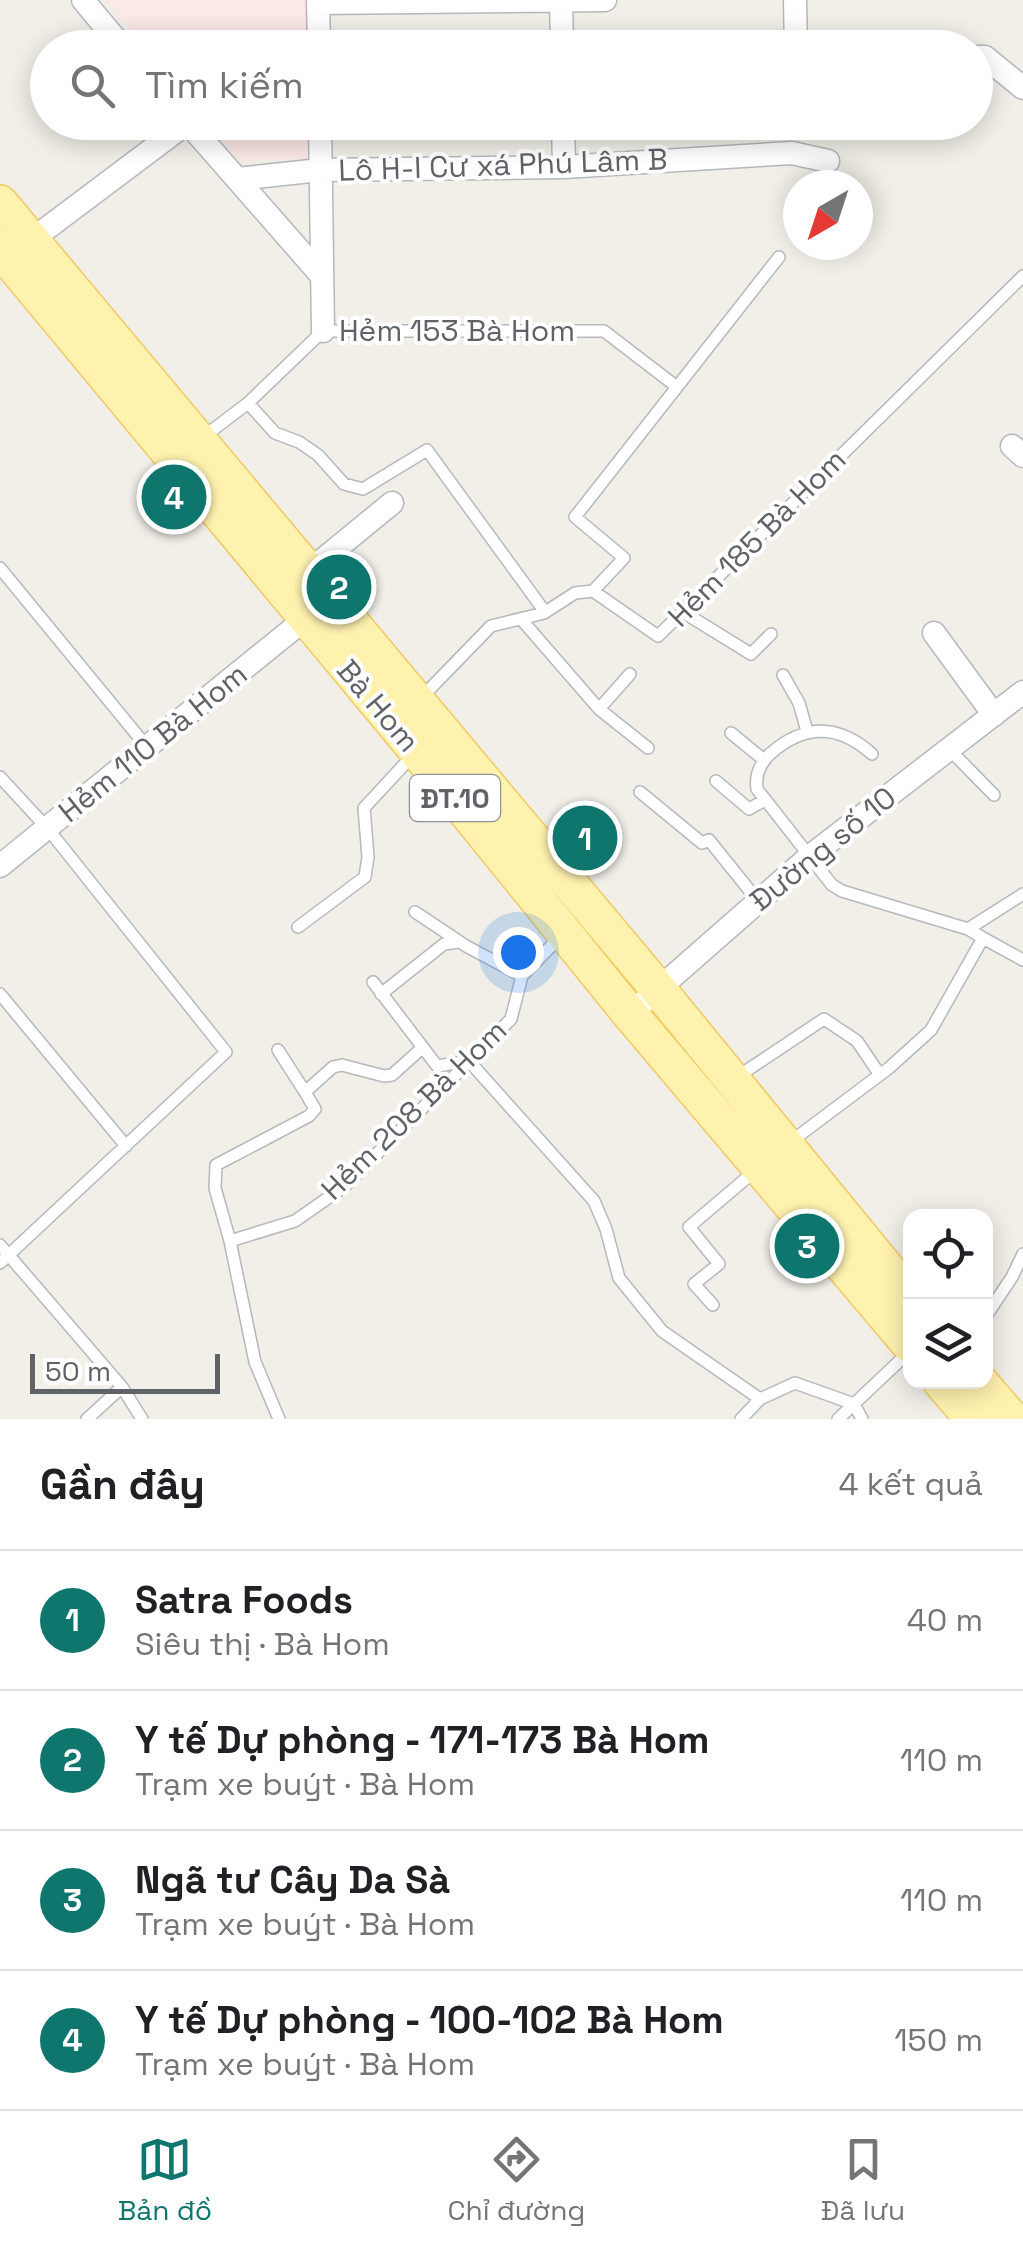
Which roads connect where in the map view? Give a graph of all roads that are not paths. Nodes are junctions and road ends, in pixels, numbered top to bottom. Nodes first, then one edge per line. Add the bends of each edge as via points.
1 (83, 0) edge
2 (561, 0) edge
3 (605, 0) edge
4 (795, 0) edge
5 (318, 2) edge
6 (108, 30) edge
7 (319, 30) edge
8 (562, 30) edge
9 (796, 30) edge
10 (993, 64) edge
11 (1023, 88) edge
12 (164, 140) edge
13 (202, 140) edge
14 (320, 140) edge
15 (563, 140) edge
16 (828, 161) dead end
17 (564, 167) junction
18 (320, 170) junction
19 (236, 178) junction
20 (0, 203) edge
21 (10, 254) edge
22 (779, 257) dead end
23 (321, 275) junction
24 (1023, 276) edge
25 (323, 331) junction
26 (678, 387) junction
27 (248, 403) junction
28 (199, 440) junction
29 (392, 503) dead end
30 (0, 568) edge
31 (309, 571) junction
32 (593, 591) junction
33 (545, 612) junction
34 (683, 612) junction
35 (305, 619) junction
36 (522, 619) junction
37 (934, 633) dead end
38 (771, 634) dead end
39 (630, 674) dead end
40 (783, 675) dead end
41 (1023, 692) edge
42 (418, 701) junction
43 (598, 709) junction
44 (994, 715) junction
45 (807, 730) junction
46 (731, 733) dead end
47 (147, 748) junction
48 (648, 748) dead end
49 (949, 749) junction
50 (417, 751) junction
51 (872, 754) dead end
52 (764, 760) junction
53 (0, 776) edge
54 (716, 781) dead end
55 (640, 792) dead end
56 (994, 796) dead end
57 (765, 800) junction
58 (48, 829) junction
59 (809, 857) junction
60 (0, 866) edge
61 (1023, 894) edge
62 (758, 902) junction
63 (415, 912) dead end
64 (298, 927) dead end
65 (968, 928) junction
66 (564, 932) junction
67 (983, 938) junction
68 (460, 942) junction
69 (1023, 960) edge
70 (522, 976) junction
71 (373, 982) dead end
72 (658, 989) junction
73 (0, 994) edge
74 (381, 994) junction
75 (630, 1014) junction
76 (422, 1048) junction
77 (278, 1050) dead end
78 (469, 1061) junction
79 (880, 1075) junction
80 (733, 1081) junction
81 (305, 1092) junction
82 (126, 1146) junction
83 (772, 1156) junction
84 (230, 1240) junction
85 (0, 1244) edge
86 (1023, 1254) edge
87 (5, 1259) edge
88 (903, 1291) edge
89 (713, 1306) dead end
90 (993, 1306) edge
91 (903, 1338) edge
92 (903, 1355) edge
93 (122, 1387) junction
94 (947, 1389) edge
95 (986, 1389) edge
96 (760, 1400) junction
97 (854, 1404) junction
98 (87, 1419) edge
99 (142, 1419) edge
100 (278, 1419) edge
101 (741, 1419) edge
102 (838, 1419) edge
103 (862, 1419) edge
104 (972, 1419) edge
105 (1012, 1419) edge

1 - 6 street
2 - 3 street
2 - 5 street
2 - 8 street
4 - 9 street
5 - 7 street
10 - 11 street
12 - 21 street
13 - 19 street
14 - 18 street
15 - 17 street
16 - 17 street, Lô H-I Cư xá Phú Lâm B via 792,152
17 - 18 street, Lô H-I Cư xá Phú Lâm B
18 - 19 street, Lô H-I Cư xá Phú Lâm B
18 - 23 street
19 - 23 street
20 - 21 main road, Bà Hom / ĐT.10
21 - 28 main road, Bà Hom / ĐT.10
21 - 35 main road, Bà Hom / ĐT.10
22 - 26 lane
23 - 25 street
24 - 34 lane, Hẻm 185 Bà Hom
25 - 26 lane, Hẻm 153 Bà Hom via 604,330
25 - 27 lane, Hẻm 153 Bà Hom
26 - 32 lane via 576,517 624,558
27 - 28 lane, Hẻm 153 Bà Hom
27 - 33 lane via 275,434 318,455 344,484 363,489 426,450
28 - 31 main road, Bà Hom / ĐT.10
29 - 31 street
30 - 47 lane
31 - 42 main road, Bà Hom / ĐT.10
32 - 33 lane
32 - 34 lane, Hẻm 185 Bà Hom via 658,636
33 - 36 lane
34 - 38 lane via 751,654
35 - 47 street, Hẻm 110 Bà Hom
35 - 50 main road, Bà Hom / ĐT.10
36 - 42 lane via 491,626
36 - 43 lane
37 - 44 street
39 - 43 lane
40 - 45 lane
41 - 44 street, Đường số 10
42 - 72 main road, Bà Hom / ĐT.10
43 - 48 lane
44 - 49 street, Đường số 10
45 - 51 lane via 855,739
45 - 52 lane
46 - 52 lane
47 - 58 street, Hẻm 110 Bà Hom
49 - 56 lane
49 - 59 street, Đường số 10
50 - 64 lane via 364,808 365,877
50 - 66 main road, Bà Hom / ĐT.10
52 - 57 lane via 756,778
53 - 58 lane
54 - 57 lane via 749,809
55 - 62 lane via 702,843 708,840
57 - 59 lane
58 - 60 street, Hẻm 110 Bà Hom
58 - 82 lane via 226,1052
59 - 62 street, Đường số 10
59 - 65 lane via 842,891
61 - 65 lane
62 - 72 street, Đường số 10
63 - 68 lane
65 - 67 lane
66 - 70 lane, Hẻm 208 Bà Hom
66 - 75 main road, Bà Hom / ĐT.10
67 - 69 lane
67 - 79 lane via 931,1030
68 - 70 lane
68 - 74 lane via 444,944
70 - 78 lane, Hẻm 208 Bà Hom via 510,1019
71 - 74 lane
72 - 75 street, Đường số 10
72 - 80 main road, Bà Hom / ĐT.10
73 - 82 lane
74 - 76 lane
75 - 83 main road, Bà Hom / ĐT.10
76 - 78 lane via 436,1066
76 - 81 lane via 392,1074 342,1065
77 - 81 lane
78 - 84 lane, Hẻm 208 Bà Hom via 345,1186 295,1221
78 - 96 lane via 594,1202 618,1278 662,1331
79 - 80 lane via 857,1040 824,1019
79 - 83 lane
80 - 83 main road, Bà Hom / ĐT.10
81 - 84 lane via 314,1109 309,1116 216,1165 214,1188
82 - 87 lane
83 - 88 main road, Bà Hom / ĐT.10
83 - 89 lane via 689,1227 719,1264 694,1284
83 - 91 main road, Bà Hom / ĐT.10
84 - 100 lane via 254,1362
85 - 87 lane
86 - 90 lane
87 - 93 lane
92 - 97 lane
93 - 98 lane
93 - 99 lane
94 - 104 main road
95 - 105 main road
96 - 97 lane via 796,1383
96 - 101 lane
97 - 102 lane
97 - 103 lane

